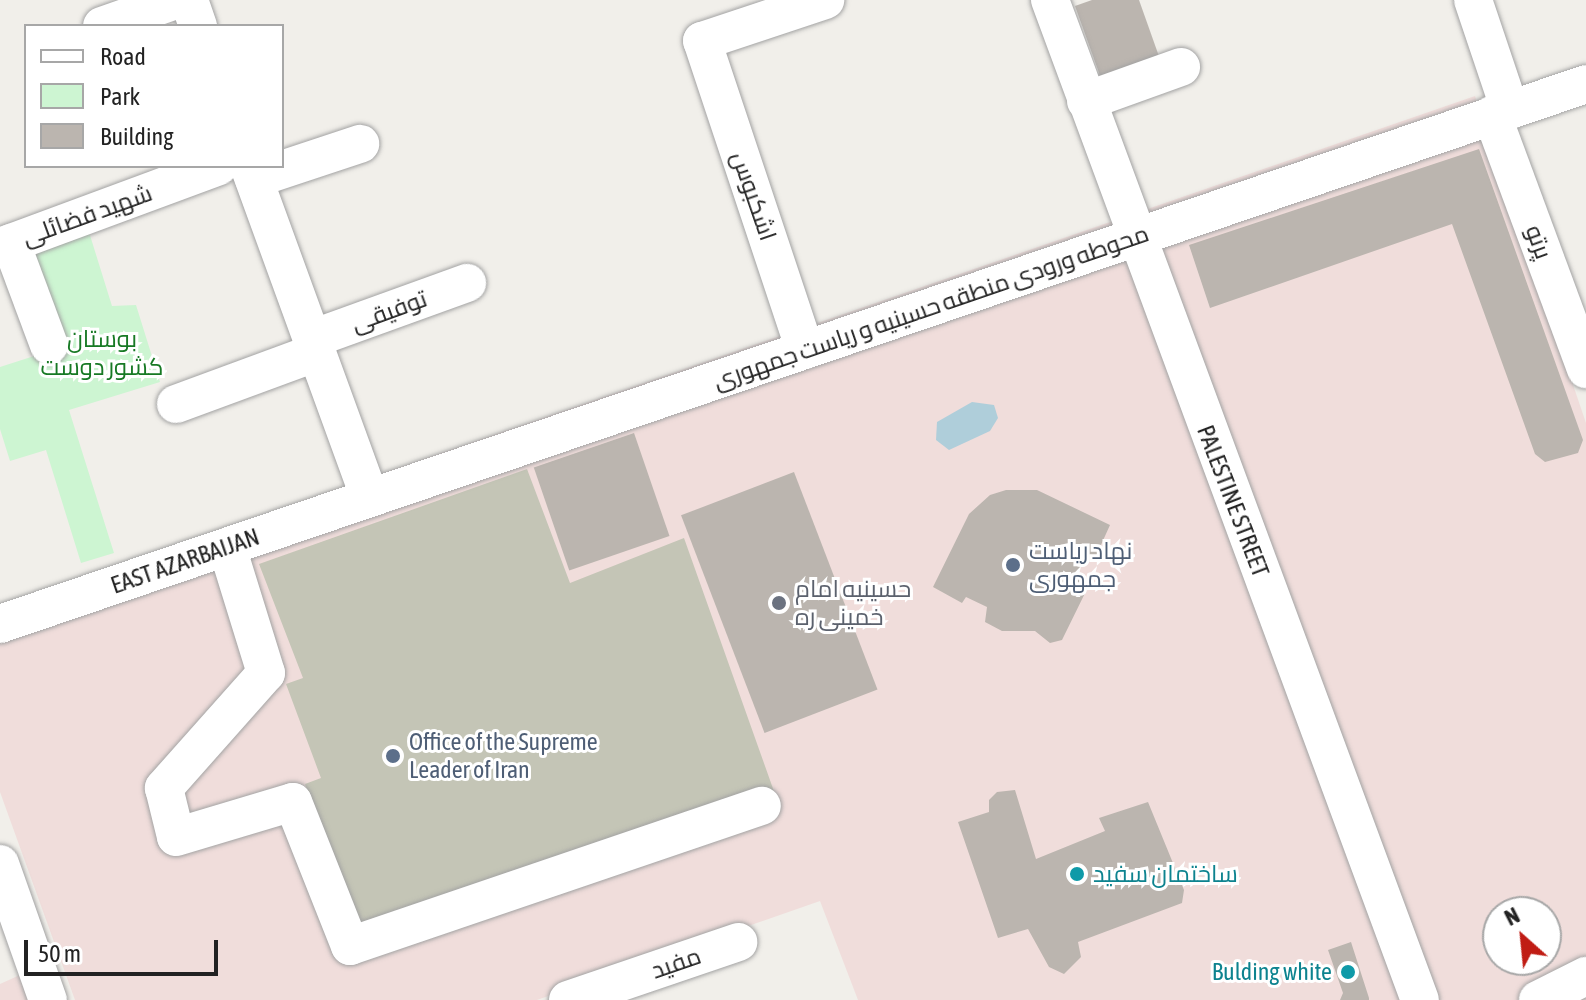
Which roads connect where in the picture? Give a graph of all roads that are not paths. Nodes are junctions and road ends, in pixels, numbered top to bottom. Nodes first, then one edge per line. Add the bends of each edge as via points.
1 (176, 0) edge
2 (189, 0) edge
3 (825, 0) edge
4 (1473, 0) edge
5 (1056, 2) edge
6 (108, 24) edge
7 (197, 24) edge
8 (1181, 67) dead end
9 (1586, 84) edge
10 (1086, 101) junction
11 (1501, 113) junction
12 (360, 144) dead end
13 (284, 161) edge
14 (241, 170) edge
15 (1135, 238) junction
16 (6, 245) edge
17 (467, 283) dead end
18 (49, 345) dead end
19 (314, 345) junction
20 (805, 350) junction
21 (1586, 369) edge
22 (176, 404) dead end
23 (370, 498) junction
24 (227, 547) junction
25 (0, 624) edge
26 (762, 806) dead end
27 (0, 864) edge
28 (8, 910) edge
29 (738, 942) dead end
30 (1586, 976) edge
31 (48, 1000) edge
32 (568, 1000) edge
33 (1420, 1000) edge
34 (1538, 1000) edge

1 - 6 street
2 - 7 street
3 - 20 street, اشکبوس via 702,41
4 - 11 street, پرتو
5 - 10 street, PALESTINE STREET
8 - 10 street
9 - 11 street
10 - 15 street, PALESTINE STREET
11 - 15 street, محوطه ورودی منطقه حسینیه و ریاست جمهوری
11 - 21 street, پرتو
12 - 13 street, شهید فضائلی
14 - 16 street, شهید فضائلی
14 - 19 street
15 - 20 street, محوطه ورودی منطقه حسینیه و ریاست جمهوری
15 - 33 street, PALESTINE STREET
16 - 18 street
17 - 19 street, توفیقی
19 - 22 street, توفیقی
19 - 23 street
20 - 23 street, محوطه ورودی منطقه حسینیه و ریاست جمهوری
23 - 24 street, EAST AZARBAIJAN
24 - 25 street, EAST AZARBAIJAN
24 - 26 street via 266,673 164,788 176,837 293,802 350,946
27 - 28 street
28 - 31 street
29 - 32 street, مفید
30 - 34 street

